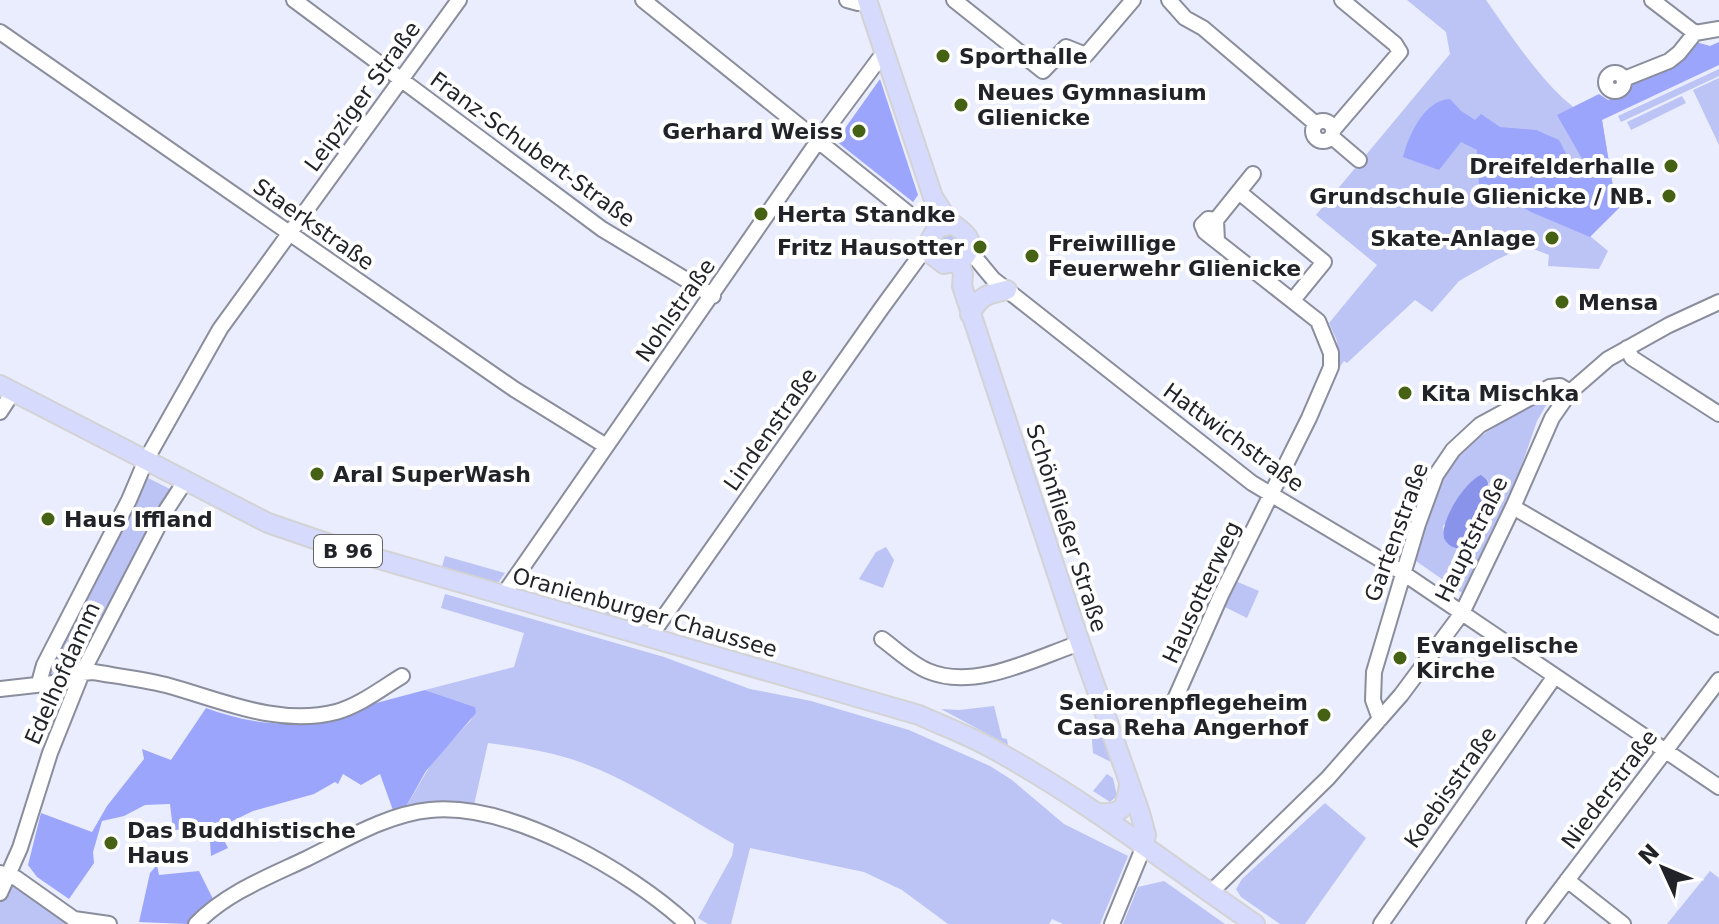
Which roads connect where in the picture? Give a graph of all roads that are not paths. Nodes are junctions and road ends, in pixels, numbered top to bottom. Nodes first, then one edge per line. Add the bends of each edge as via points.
1 (294, 0) edge
2 (459, 0) edge
3 (643, 0) edge
4 (847, 0) edge
5 (867, 0) edge
6 (954, 0) edge
7 (1133, 0) edge
8 (1170, 0) edge
9 (1342, 0) edge
10 (1652, 0) edge
11 (1719, 29) edge
12 (0, 32) edge
13 (1695, 33) junction
14 (887, 55) junction
15 (402, 79) junction
16 (1624, 79) dead end
17 (1333, 133) junction
18 (818, 141) junction
19 (1359, 160) dead end
20 (1253, 174) dead end
21 (1239, 192) junction
22 (909, 214) dead end
23 (944, 226) junction
24 (289, 233) junction
25 (929, 249) junction
26 (958, 260) junction
27 (1000, 284) junction
28 (713, 296) junction
29 (1293, 300) junction
30 (1719, 302) edge
31 (970, 314) junction
32 (1627, 348) junction
33 (6, 388) edge
34 (1570, 392) junction
35 (0, 412) edge
36 (1719, 414) edge
37 (606, 446) junction
38 (146, 460) junction
39 (186, 480) junction
40 (1271, 497) junction
41 (1513, 507) junction
42 (1403, 573) junction
43 (505, 596) junction
44 (1462, 613) junction
45 (1719, 627) edge
46 (651, 639) junction
47 (882, 639) dead end
48 (1080, 643) junction
49 (82, 673) junction
50 (402, 676) dead end
51 (1555, 676) junction
52 (1719, 680) edge
53 (39, 683) junction
54 (0, 689) edge
55 (1172, 706) dead end
56 (1380, 719) junction
57 (1665, 751) junction
58 (1129, 785) junction
59 (1719, 787) edge
60 (1096, 813) junction
61 (1144, 846) junction
62 (4, 874) edge
63 (1567, 880) junction
64 (0, 893) edge
65 (1210, 893) junction
66 (73, 922) edge
67 (109, 924) edge
68 (196, 924) edge
69 (687, 924) edge
70 (1112, 924) edge
71 (1255, 924) edge
72 (1381, 924) edge
73 (1534, 924) edge
74 (1623, 924) edge

1 - 15 street, Franz-Schubert-Straße
2 - 15 street, Leipziger Straße
3 - 18 street
4 - 5 street
5 - 14 main road
6 - 7 street via 1043,71 1066,47 1086,55
8 - 17 street via 1185,18 1316,124 1313,133 1319,141
9 - 17 street via 1400,52
10 - 13 street
11 - 13 street
12 - 24 street, Staerkstraße
13 - 16 street via 1669,61
14 - 18 street, Nohlstraße
14 - 23 main road
15 - 24 street, Leipziger Straße
15 - 28 street, Franz-Schubert-Straße via 602,229
17 - 19 street
18 - 22 street
18 - 28 street, Nohlstraße
20 - 21 street
21 - 29 street via 1324,262
21 - 29 street, Hausotterweg via 1216,220 1202,225 1205,232
23 - 25 main road via 930,236
23 - 26 main road via 965,232 970,241
24 - 37 street, Staerkstraße
24 - 38 street, Leipziger Straße via 219,331
25 - 26 main road via 934,259
25 - 46 street, Lindenstraße via 881,309
26 - 27 street, Hattwichstraße
26 - 31 main road, Schönfließer Straße
27 - 31 main road via 980,298
27 - 40 street, Hattwichstraße
28 - 37 street, Nohlstraße
29 - 40 street, Hausotterweg via 1318,321 1331,367
30 - 32 street, Hauptstraße
31 - 48 main road, Schönfließer Straße
32 - 34 street, Hauptstraße
32 - 36 street via 1632,358
33 - 35 street
33 - 38 main road, Oranienburger Chaussee / B 96
34 - 41 street, Hauptstraße via 1552,418
34 - 42 street, Gartenstraße via 1550,387 1480,425 1453,450 1436,475
37 - 43 street, Nohlstraße
38 - 39 main road, Oranienburger Chaussee / B 96
38 - 53 street, Edelhofdamm
39 - 43 main road, Oranienburger Chaussee / B 96 via 291,532
39 - 49 street, Edelhofdamm
40 - 42 street, Hattwichstraße
40 - 55 street, Hausotterweg
41 - 44 street, Hauptstraße
41 - 45 street
42 - 44 street, Hattwichstraße
42 - 56 street, Gartenstraße via 1374,672 1373,700
43 - 46 main road, Oranienburger Chaussee / B 96
44 - 51 street, Hattwichstraße
44 - 56 street, Hauptstraße
46 - 60 main road, Oranienburger Chaussee / B 96 via 919,715 990,747
47 - 48 street via 926,671 951,678 991,673
48 - 58 main road, Schönfließer Straße
49 - 50 street via 141,679 232,707 300,715 341,710
49 - 53 street via 63,682
49 - 62 street, Edelhofdamm via 20,848
51 - 57 street, Hattwichstraße
51 - 72 street, Koebisstraße
52 - 57 street, Niederstraße
53 - 54 street
56 - 65 street, Hauptstraße via 1320,787
57 - 59 street, Hattwichstraße
57 - 63 street, Niederstraße
58 - 60 main road via 1121,810
58 - 61 main road, Schönfließer Straße via 1146,835
60 - 61 main road, Oranienburger Chaussee / B 96
61 - 65 main road, Oranienburger Chaussee / B 96
61 - 70 street
62 - 64 street, Edelhofdamm
62 - 66 street via 47,898
63 - 73 street, Niederstraße
63 - 74 street
65 - 71 main road, Oranienburger Chaussee / B 96
66 - 67 street
68 - 69 street via 239,891 323,851 386,822 440,809 489,815 556,841 624,874

